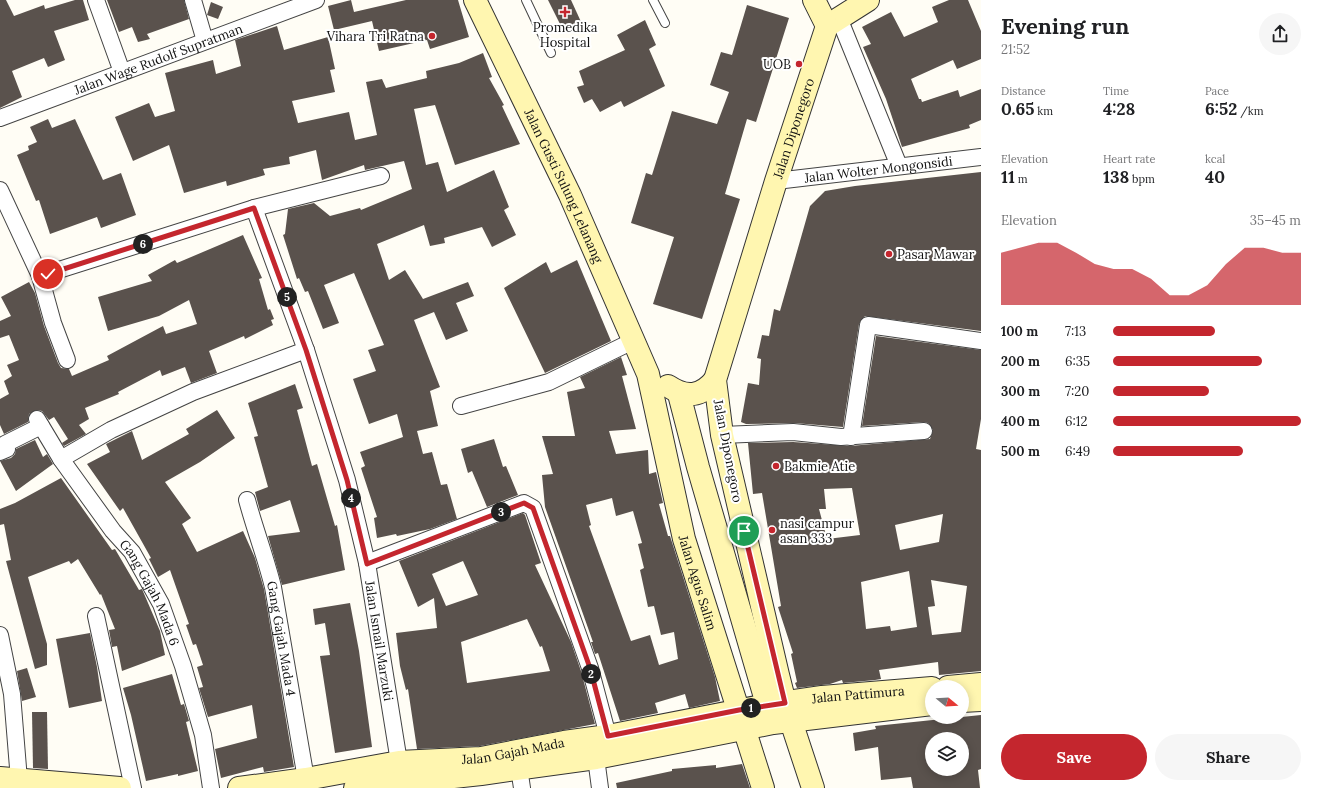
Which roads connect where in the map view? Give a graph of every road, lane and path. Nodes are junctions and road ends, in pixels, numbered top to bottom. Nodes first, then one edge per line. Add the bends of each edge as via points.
1 (96, 0) edge
2 (193, 0) edge
3 (474, 0) edge
4 (526, 0) edge
5 (653, 0) edge
6 (814, 0) edge
7 (868, 0) edge
8 (308, 2) edge
9 (833, 22) junction
10 (664, 24) dead end
11 (205, 41) junction
12 (551, 53) dead end
13 (122, 72) junction
14 (0, 118) edge
15 (981, 157) edge
16 (899, 166) junction
17 (381, 176) dead end
18 (776, 181) junction
19 (0, 190) edge
20 (254, 208) junction
21 (40, 276) junction
22 (633, 341) junction
23 (981, 341) edge
24 (306, 350) junction
25 (67, 360) dead end
26 (648, 374) junction
27 (715, 380) junction
28 (679, 394) junction
29 (461, 406) dead end
30 (924, 431) dead end
31 (722, 435) junction
32 (851, 436) junction
33 (0, 452) edge
34 (60, 459) junction
35 (247, 500) dead end
36 (367, 564) junction
37 (96, 616) dead end
38 (0, 635) edge
39 (981, 684) edge
40 (969, 685) edge
41 (925, 689) edge
42 (981, 700) edge
43 (969, 701) edge
44 (925, 704) edge
45 (779, 713) junction
46 (742, 719) junction
47 (608, 736) junction
48 (596, 758) junction
49 (481, 766) junction
50 (398, 777) edge
51 (521, 778) edge
52 (10, 779) edge
53 (306, 779) junction
54 (91, 787) edge
55 (120, 788) edge
56 (133, 788) edge
57 (211, 788) edge
58 (240, 788) edge
59 (356, 788) edge
60 (600, 788) edge
61 (763, 788) edge
62 (813, 788) edge

1 - 13 street
2 - 11 street
3 - 22 street, Jalan Gusti Sulung Lelanang via 570,195
4 - 12 lane
5 - 10 lane
6 - 9 street
7 - 9 street
8 - 11 street, Jalan Wage Rudolf Supratman
9 - 16 street
9 - 18 street, Jalan Diponegoro
11 - 13 street, Jalan Wage Rudolf Supratman
13 - 14 street, Jalan Wage Rudolf Supratman
15 - 16 street, Jalan Wolter Mongonsidi
16 - 18 street, Jalan Wolter Mongonsidi
17 - 20 street
18 - 27 street, Jalan Diponegoro
19 - 21 street
20 - 21 street
20 - 24 street, Jalan Ismail Marzuki
21 - 25 street via 53,323
22 - 26 street, Jalan Gusti Sulung Lelanang
22 - 29 street via 549,382
23 - 32 street via 868,325
24 - 34 street via 193,392 111,430
24 - 36 street, Jalan Ismail Marzuki via 347,480
26 - 28 street
26 - 46 street, Jalan Agus Salim via 684,539
27 - 28 street via 708,388 699,392
27 - 31 street, Jalan Diponegoro
28 - 45 street via 698,467
30 - 32 street
31 - 32 street via 793,432
31 - 45 street, Jalan Diponegoro
33 - 34 street, Gang Gajah Mada 6 via 7,449 5,444 39,423
34 - 57 street, Gang Gajah Mada 6 via 113,531 132,552 161,604 203,735
35 - 53 street, Gang Gajah Mada 4 via 273,587
36 - 47 street via 524,503 529,504 533,508 590,668
36 - 50 street, Jalan Ismail Marzuki
37 - 56 street
38 - 52 street via 12,694
39 - 40 street
41 - 45 street, Jalan Pattimura via 822,697
42 - 43 street
44 - 45 street
45 - 46 street
45 - 62 street, Jalan Diponegoro
46 - 47 street, Jalan Gajah Mada
46 - 48 street, Jalan Gajah Mada
46 - 61 street, Jalan Agus Salim
47 - 49 street, Jalan Gajah Mada via 564,742
48 - 51 street, Jalan Gajah Mada
48 - 60 street
49 - 50 street, Jalan Gajah Mada
49 - 51 street, Jalan Gajah Mada
50 - 53 street, Jalan Gajah Mada
50 - 59 street, Jalan Gajah Mada
52 - 54 street
53 - 58 street, Jalan Gajah Mada
54 - 55 street

